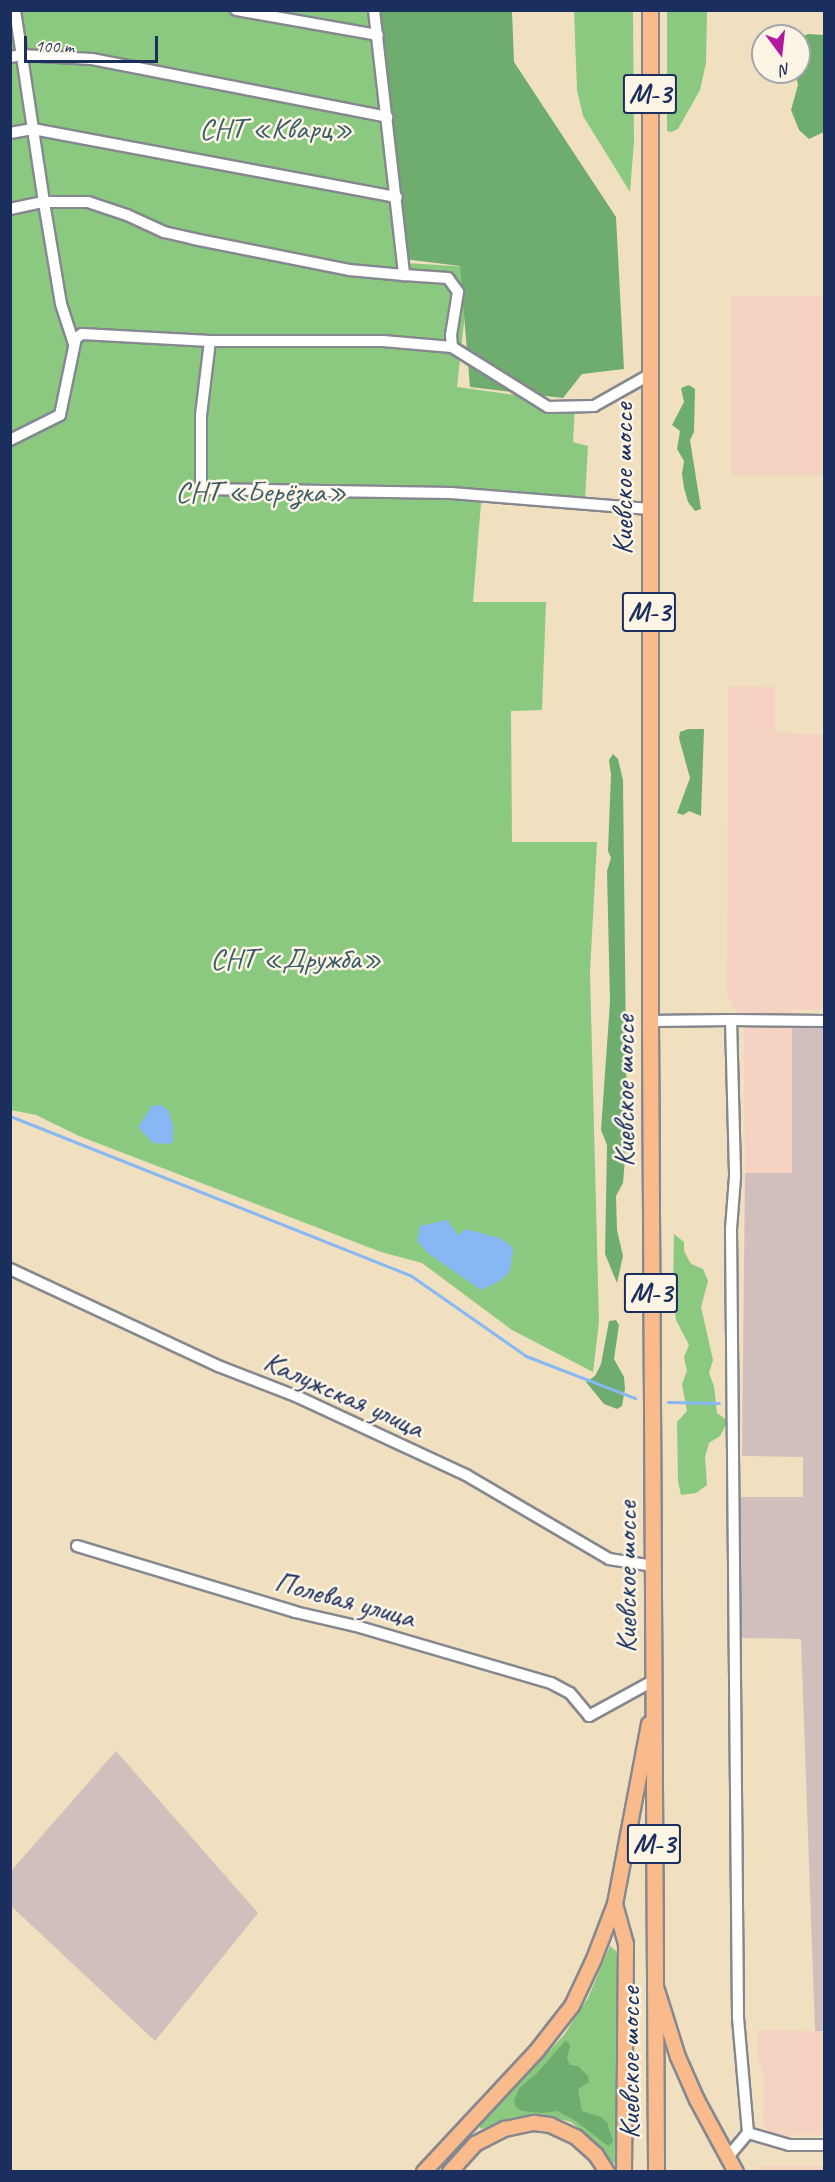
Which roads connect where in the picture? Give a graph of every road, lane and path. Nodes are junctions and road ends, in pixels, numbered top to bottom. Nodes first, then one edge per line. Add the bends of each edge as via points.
1 (15, 10) edge
2 (236, 10) edge
3 (374, 10) edge
4 (650, 10) edge
5 (378, 35) junction
6 (16, 56) edge
7 (387, 117) junction
8 (33, 129) junction
9 (10, 133) edge
10 (397, 197) junction
11 (44, 202) junction
12 (10, 209) edge
13 (404, 275) junction
14 (210, 341) junction
15 (75, 346) junction
16 (452, 347) junction
17 (649, 375) junction
18 (10, 440) edge
19 (649, 509) junction
20 (731, 1020) junction
21 (650, 1021) junction
22 (825, 1021) edge
23 (10, 1269) edge
24 (77, 1546) dead end
25 (653, 1566) junction
26 (653, 1681) junction
27 (653, 1704) junction
28 (615, 1904) junction
29 (655, 1983) junction
30 (748, 2133) junction
31 (825, 2145) edge
32 (727, 2158) junction
33 (424, 2172) edge
34 (450, 2172) edge
35 (607, 2172) edge
36 (624, 2172) edge
37 (656, 2172) edge
38 (736, 2172) edge

1 - 6 street
2 - 5 street
3 - 5 street
4 - 17 highway, Киевское шоссе / М-3
5 - 7 street
6 - 7 street via 92,59
6 - 8 street
7 - 10 street
8 - 9 street
8 - 10 street
8 - 11 street
10 - 13 street
11 - 12 street
11 - 13 street via 88,202 164,232 194,239 349,270
11 - 15 street via 61,304
13 - 16 street via 448,279 458,292
14 - 15 street via 82,334 76,338
14 - 16 street via 383,341
14 - 19 street via 201,415 201,489 451,493
15 - 18 street via 60,415
16 - 17 street via 548,406 594,406
17 - 19 highway, Киевское шоссе / М-3
19 - 21 highway, Киевское шоссе / М-3
20 - 21 street
20 - 22 street
20 - 30 street via 738,2018
21 - 25 highway, Киевское шоссе / М-3
23 - 25 street, Калужская улица via 218,1366 298,1397 466,1474 609,1559
24 - 26 street, Полевая улица via 551,1683 570,1693 589,1716
25 - 26 highway, Киевское шоссе / М-3
26 - 27 highway, Киевское шоссе / М-3
27 - 28 main road
27 - 29 highway, Киевское шоссе / М-3
28 - 33 main road via 572,2006 536,2052
28 - 36 main road via 626,1944
29 - 32 main road via 678,2057
29 - 37 highway, Киевское шоссе / М-3
30 - 31 street via 789,2145
30 - 32 street
32 - 38 main road
34 - 35 main road via 476,2144 505,2129 534,2123 550,2125 576,2137

